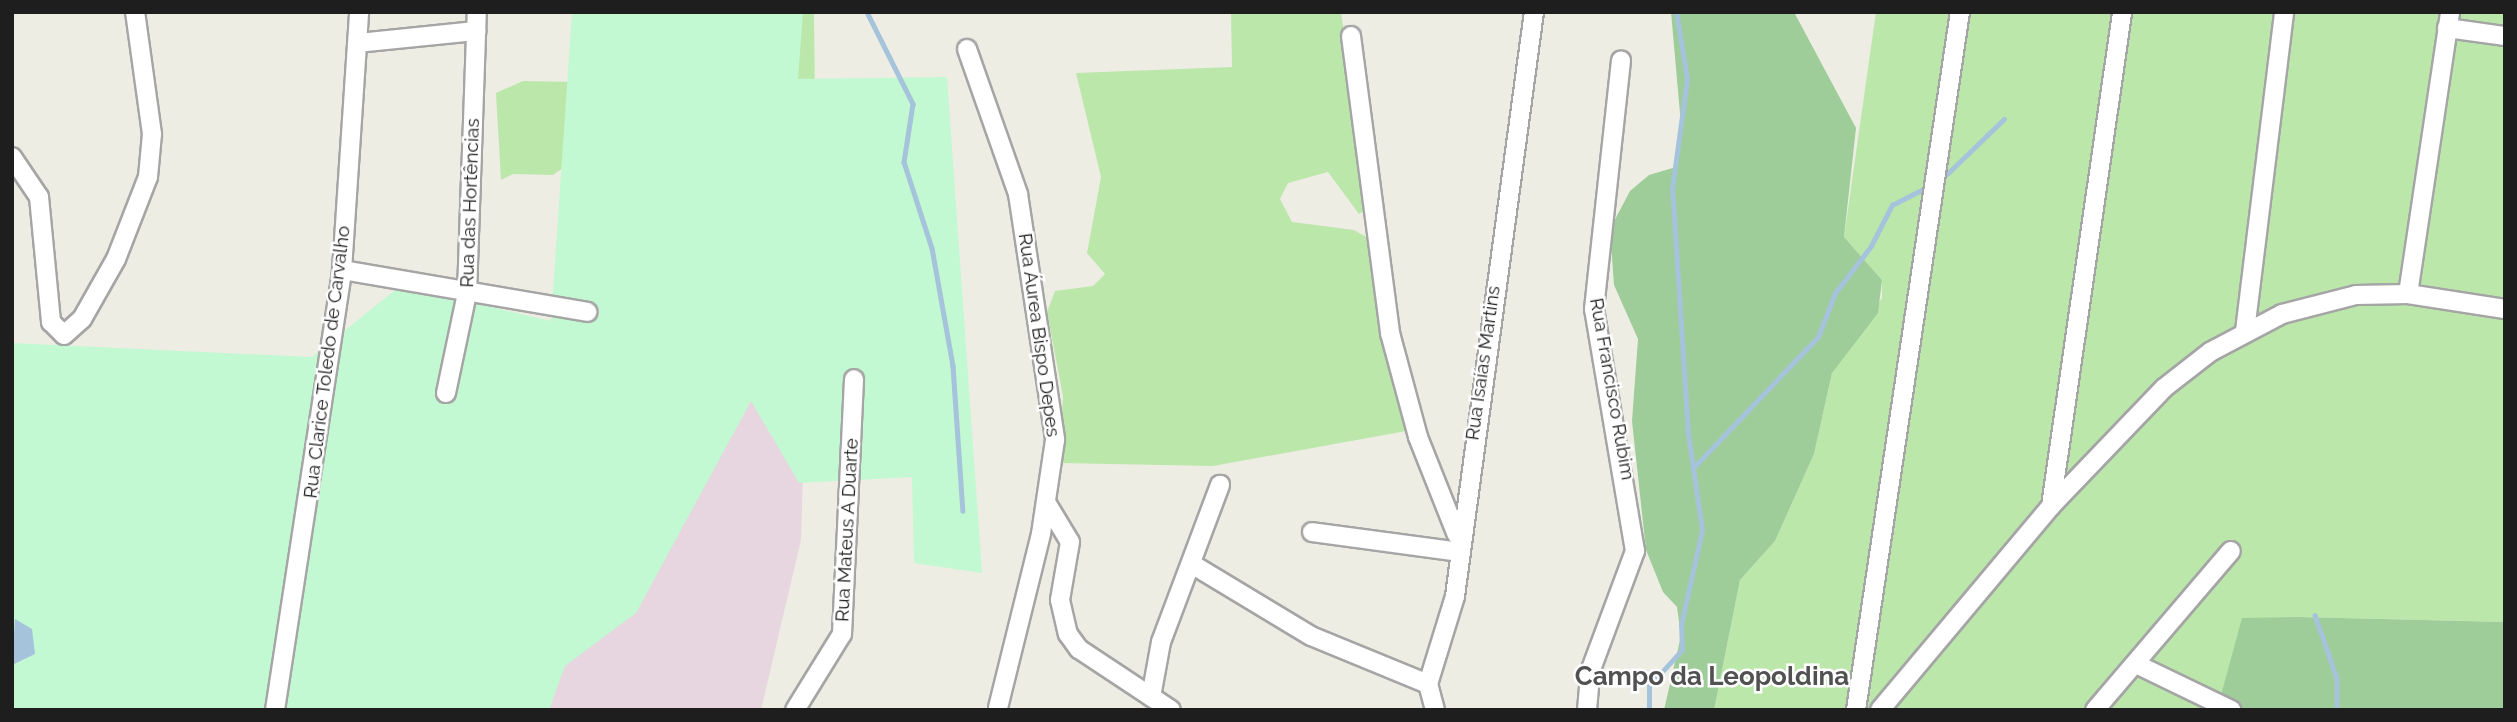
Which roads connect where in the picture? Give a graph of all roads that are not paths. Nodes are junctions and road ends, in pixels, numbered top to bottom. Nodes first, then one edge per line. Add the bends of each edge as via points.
1 (135, 12) edge
2 (359, 12) edge
3 (477, 12) edge
4 (1534, 12) edge
5 (1960, 12) edge
6 (2122, 12) edge
7 (2284, 12) edge
8 (2449, 20) edge
9 (476, 31) junction
10 (1351, 36) dead end
11 (2505, 36) edge
12 (358, 43) junction
13 (967, 50) dead end
14 (1621, 60) dead end
15 (12, 156) edge
16 (342, 270) junction
17 (467, 293) junction
18 (2408, 294) junction
19 (2505, 309) edge
20 (587, 312) dead end
21 (2245, 331) junction
22 (854, 379) dead end
23 (446, 393) dead end
24 (1220, 485) dead end
25 (1047, 504) junction
26 (2051, 506) junction
27 (1312, 531) dead end
28 (1459, 545) junction
29 (2231, 551) dead end
30 (1195, 566) junction
31 (2136, 664) junction
32 (1428, 684) junction
33 (1151, 697) junction
34 (998, 709) edge
35 (275, 710) edge
36 (795, 710) edge
37 (1171, 710) edge
38 (1435, 710) edge
39 (1587, 710) edge
40 (1856, 710) edge
41 (1880, 710) edge
42 (2095, 710) edge
43 (2231, 710) edge

1 - 15 street via 152,134 148,177 116,259 82,319 64,335 51,322 39,197
2 - 12 street, Rua Clarice Toledo de Carvalho
3 - 9 street, Rua das Hortências
4 - 28 street, Rua Isaías Martins
5 - 40 street
6 - 26 street
7 - 21 street
8 - 11 street
8 - 18 street
9 - 12 street
9 - 17 street, Rua das Hortências
10 - 28 street via 1390,333 1418,437
12 - 16 street, Rua Clarice Toledo de Carvalho
13 - 25 street, Rua Áurea Bispo Depes via 1018,194 1052,410
14 - 39 street, Rua Francisco Rubim via 1594,309 1635,551 1590,672
16 - 17 street
16 - 35 street, Rua Clarice Toledo de Carvalho
17 - 20 street
17 - 23 street, Rua das Hortências
18 - 19 street
18 - 21 street via 2320,302
21 - 26 street via 2164,388
22 - 36 street, Rua Mateus A Duarte via 842,635
24 - 30 street
25 - 33 street via 1070,542 1060,600 1068,634 1079,649
25 - 34 street, Rua Áurea Bispo Depes
26 - 41 street
27 - 28 street
28 - 32 street, Rua Isaías Martins via 1447,628
29 - 31 street
30 - 32 street via 1311,636
30 - 33 street via 1161,642
31 - 42 street
31 - 43 street
32 - 38 street
33 - 37 street

